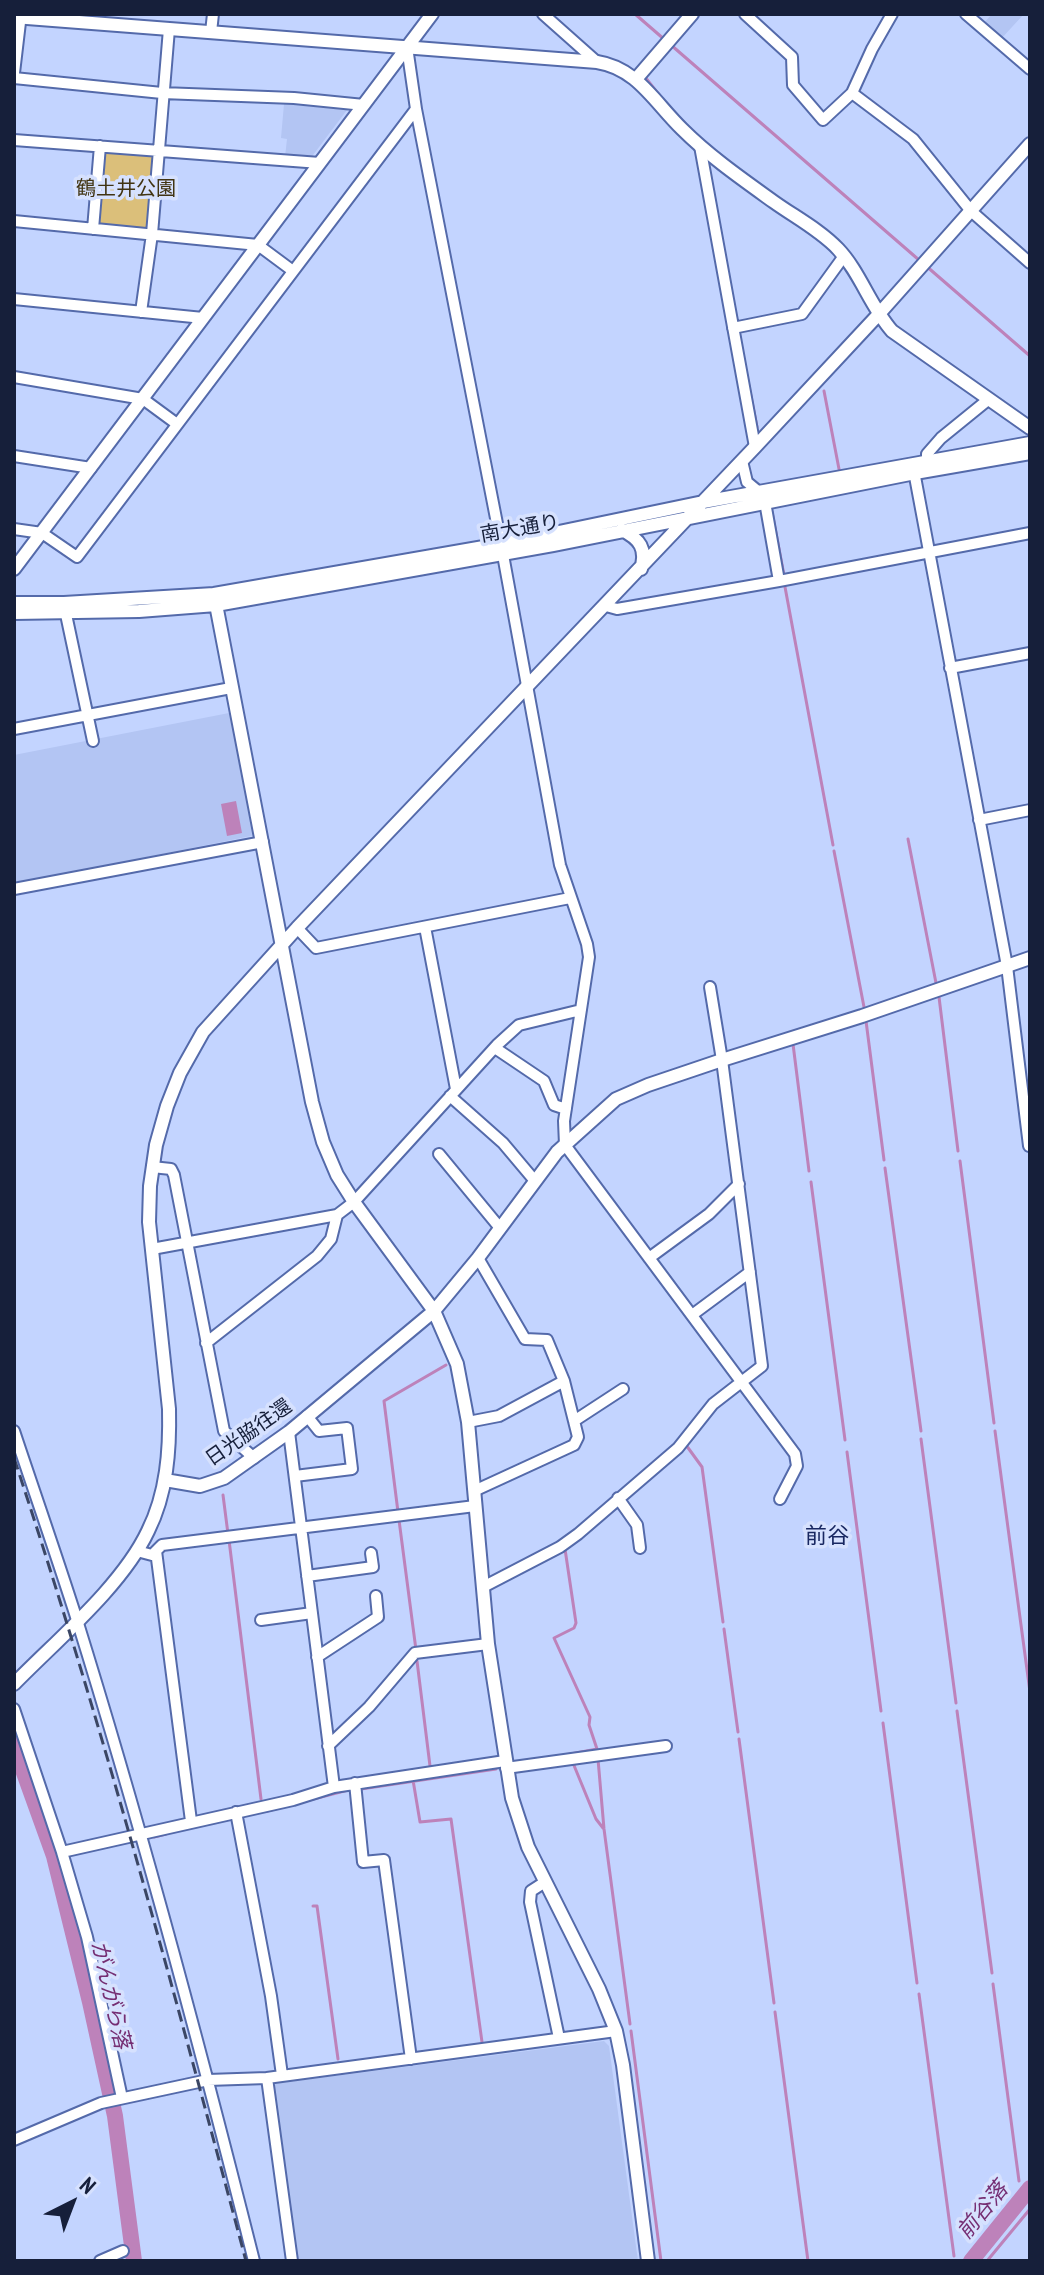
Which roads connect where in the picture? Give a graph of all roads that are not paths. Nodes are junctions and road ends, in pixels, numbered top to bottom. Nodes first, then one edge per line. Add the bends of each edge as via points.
1 (213, 14) edge
2 (432, 14) edge
3 (543, 14) edge
4 (692, 14) edge
5 (745, 14) edge
6 (892, 14) edge
7 (966, 14) edge
8 (18, 16) edge
9 (169, 29) junction
10 (211, 32) junction
11 (407, 47) junction
12 (597, 62) junction
13 (1030, 69) edge
14 (14, 75) edge
15 (636, 79) junction
16 (162, 93) junction
17 (852, 93) junction
18 (364, 105) junction
19 (416, 109) junction
20 (14, 140) edge
21 (1030, 144) edge
22 (100, 146) junction
23 (700, 146) junction
24 (159, 151) junction
25 (320, 163) junction
26 (971, 211) junction
27 (14, 221) edge
28 (93, 229) junction
29 (152, 234) junction
30 (258, 245) junction
31 (844, 256) junction
32 (1030, 263) edge
33 (293, 271) junction
34 (14, 299) edge
35 (141, 312) junction
36 (878, 315) junction
37 (203, 318) junction
38 (733, 328) junction
39 (14, 377) edge
40 (143, 399) junction
41 (989, 399) junction
42 (177, 424) junction
43 (1030, 428) edge
44 (1030, 443) edge
45 (755, 447) junction
46 (1030, 453) edge
47 (14, 456) edge
48 (742, 461) junction
49 (927, 461) junction
50 (91, 468) junction
51 (914, 468) junction
52 (762, 497) junction
53 (703, 502) junction
54 (690, 516) junction
55 (14, 529) edge
56 (622, 530) junction
57 (42, 533) junction
58 (1030, 533) edge
59 (502, 548) junction
60 (928, 553) junction
61 (14, 569) edge
62 (641, 569) junction
63 (779, 581) junction
64 (215, 600) junction
65 (14, 603) edge
66 (606, 606) junction
67 (65, 608) junction
68 (14, 613) edge
69 (1030, 653) edge
70 (950, 668) junction
71 (231, 688) junction
72 (527, 688) junction
73 (87, 713) junction
74 (14, 729) edge
75 (93, 741) dead end
76 (1030, 810) edge
77 (979, 820) junction
78 (263, 842) junction
79 (14, 889) edge
80 (570, 898) junction
81 (425, 927) junction
82 (297, 928) junction
83 (282, 944) junction
84 (1030, 958) edge
85 (1007, 966) junction
86 (710, 987) dead end
87 (581, 1010) junction
88 (495, 1048) junction
89 (722, 1060) junction
90 (453, 1092) junction
91 (566, 1109) junction
92 (565, 1145) junction
93 (1029, 1146) edge
94 (439, 1154) dead end
95 (152, 1167) junction
96 (535, 1181) junction
97 (739, 1184) junction
98 (354, 1202) junction
99 (337, 1215) junction
100 (500, 1228) junction
101 (188, 1243) junction
102 (152, 1249) junction
103 (478, 1258) junction
104 (649, 1258) junction
105 (750, 1272) junction
106 (434, 1311) junction
107 (692, 1315) junction
108 (206, 1343) junction
109 (564, 1381) junction
110 (742, 1382) junction
111 (623, 1389) dead end
112 (307, 1416) junction
113 (574, 1421) junction
114 (468, 1422) junction
115 (14, 1431) edge
116 (289, 1432) junction
117 (254, 1458) junction
118 (295, 1476) junction
119 (165, 1480) junction
120 (474, 1491) junction
121 (618, 1498) junction
122 (780, 1499) dead end
123 (475, 1506) junction
124 (301, 1528) junction
125 (640, 1548) dead end
126 (137, 1551) junction
127 (156, 1551) junction
128 (371, 1553) dead end
129 (307, 1576) junction
130 (483, 1587) junction
131 (376, 1596) dead end
132 (312, 1613) junction
133 (77, 1620) junction
134 (261, 1620) dead end
135 (488, 1644) junction
136 (317, 1657) junction
137 (14, 1684) edge
138 (14, 1709) edge
139 (328, 1746) junction
140 (666, 1746) dead end
141 (506, 1764) junction
142 (355, 1783) junction
143 (334, 1787) junction
144 (236, 1812) junction
145 (191, 1821) junction
146 (140, 1834) junction
147 (62, 1852) junction
148 (545, 1882) junction
149 (616, 2031) junction
150 (559, 2038) junction
151 (411, 2059) junction
152 (282, 2075) junction
153 (267, 2078) junction
154 (208, 2080) junction
155 (120, 2098) junction
156 (14, 2140) edge
157 (123, 2251) dead end
158 (100, 2261) edge
159 (254, 2261) edge
160 (292, 2261) edge
161 (648, 2261) edge

1 - 10 street
2 - 11 street
3 - 12 street
4 - 15 street
5 - 17 street via 792,57 793,85 823,120
6 - 17 street
7 - 13 street
8 - 9 street
8 - 14 street
9 - 10 street
9 - 16 street
10 - 11 street
11 - 12 street
11 - 18 street
11 - 19 street
12 - 15 street via 621,68
14 - 16 street
15 - 23 street
16 - 18 street
16 - 24 street
17 - 26 street via 913,139
18 - 25 street
19 - 33 street
19 - 59 street
20 - 22 street
21 - 26 street
22 - 24 street
22 - 28 street
23 - 31 street via 828,238
23 - 38 street
24 - 25 street
24 - 29 street
25 - 30 street
26 - 32 street
26 - 36 street
27 - 28 street
28 - 29 street
29 - 30 street
29 - 35 street
30 - 33 street
30 - 37 street
31 - 36 street
31 - 38 street via 802,314
33 - 42 street
34 - 35 street
35 - 37 street
36 - 41 street via 892,331
36 - 45 street
37 - 40 street
38 - 45 street
39 - 40 street
40 - 42 street
40 - 50 street
41 - 43 street
41 - 49 street via 941,438
42 - 57 street via 77,557
44 - 49 street, 南大通り
45 - 48 street
46 - 51 street, 南大通り
47 - 50 street
48 - 52 street via 747,482
48 - 53 street
49 - 51 street, 南大通り
50 - 57 street
51 - 52 street, 南大通り
51 - 60 street
52 - 53 street, 南大通り
52 - 54 street, 南大通り
52 - 63 street
53 - 54 street
53 - 59 street, 南大通り
54 - 56 street, 南大通り
54 - 62 street
55 - 57 street
56 - 59 street, 南大通り
56 - 62 street via 644,549
57 - 61 street
58 - 60 street
59 - 64 street, 南大通り
59 - 72 street
60 - 63 street
60 - 70 street
62 - 66 street
63 - 66 street via 617,609
64 - 67 street, 南大通り via 139,611
64 - 71 street
65 - 67 street, 南大通り
66 - 72 street
67 - 68 street, 南大通り
67 - 73 street
69 - 70 street
70 - 77 street
71 - 73 street
71 - 78 street
72 - 80 street
72 - 82 street
73 - 74 street
73 - 75 street
76 - 77 street
77 - 85 street
78 - 79 street
78 - 83 street
80 - 81 street
80 - 87 street via 589,957
81 - 82 street via 316,948
81 - 90 street
82 - 83 street
83 - 95 street via 203,1032 189,1055 167,1106
83 - 98 street via 323,1142
84 - 85 street, 日光脇往還
85 - 89 street, 日光脇往還
85 - 93 street
86 - 89 street
87 - 88 street via 519,1025
87 - 91 street
88 - 90 street
88 - 91 street via 544,1081 554,1105
89 - 92 street, 日光脇往還 via 616,1099
89 - 97 street
90 - 96 street
90 - 98 street
91 - 92 street
92 - 96 street, 日光脇往還
92 - 104 street
94 - 100 street
95 - 101 street via 171,1169 174,1175
95 - 102 street
96 - 100 street, 日光脇往還
97 - 104 street via 709,1214
97 - 105 street
98 - 99 street
98 - 106 street
99 - 101 street
99 - 108 street via 331,1239 317,1256
100 - 103 street, 日光脇往還
101 - 102 street
101 - 108 street
102 - 119 street via 169,1409
103 - 106 street, 日光脇往還
103 - 109 street via 525,1339 547,1340
104 - 107 street
105 - 107 street
105 - 110 street via 762,1366
106 - 112 street, 日光脇往還
106 - 114 street via 457,1364
107 - 110 street
108 - 117 street via 224,1431
109 - 113 street
109 - 114 street via 499,1416
110 - 121 street via 713,1404 678,1448
110 - 122 street via 795,1454 797,1466
111 - 113 street
112 - 116 street, 日光脇往還
112 - 118 street via 319,1431 347,1428 352,1469
113 - 120 street via 574,1445
114 - 120 street
115 - 133 street
116 - 117 street, 日光脇往還
116 - 118 street
117 - 119 street, 日光脇往還 via 206,1485
118 - 124 street
119 - 126 street
120 - 123 street
121 - 125 street via 637,1525
121 - 130 street via 560,1547
123 - 124 street
123 - 130 street
124 - 127 street via 162,1545
124 - 129 street
126 - 127 street
126 - 133 street
127 - 145 street
128 - 129 street via 373,1567
129 - 132 street
130 - 135 street
131 - 136 street via 378,1617
132 - 134 street
132 - 136 street
133 - 137 street
133 - 146 street
135 - 139 street via 415,1653
135 - 141 street
136 - 139 street
138 - 147 street
139 - 143 street
140 - 141 street
141 - 142 street
141 - 148 street via 518,1820
142 - 143 street
142 - 151 street via 363,1862 384,1860
143 - 144 street
144 - 145 street
144 - 152 street
145 - 146 street
146 - 147 street
146 - 154 street
147 - 155 street via 87,1937
148 - 149 street
148 - 150 street via 531,1891 530,1902
149 - 150 street
149 - 161 street
150 - 151 street
151 - 152 street
152 - 153 street
153 - 154 street
153 - 160 street
154 - 155 street
154 - 159 street
155 - 156 street
157 - 158 street

